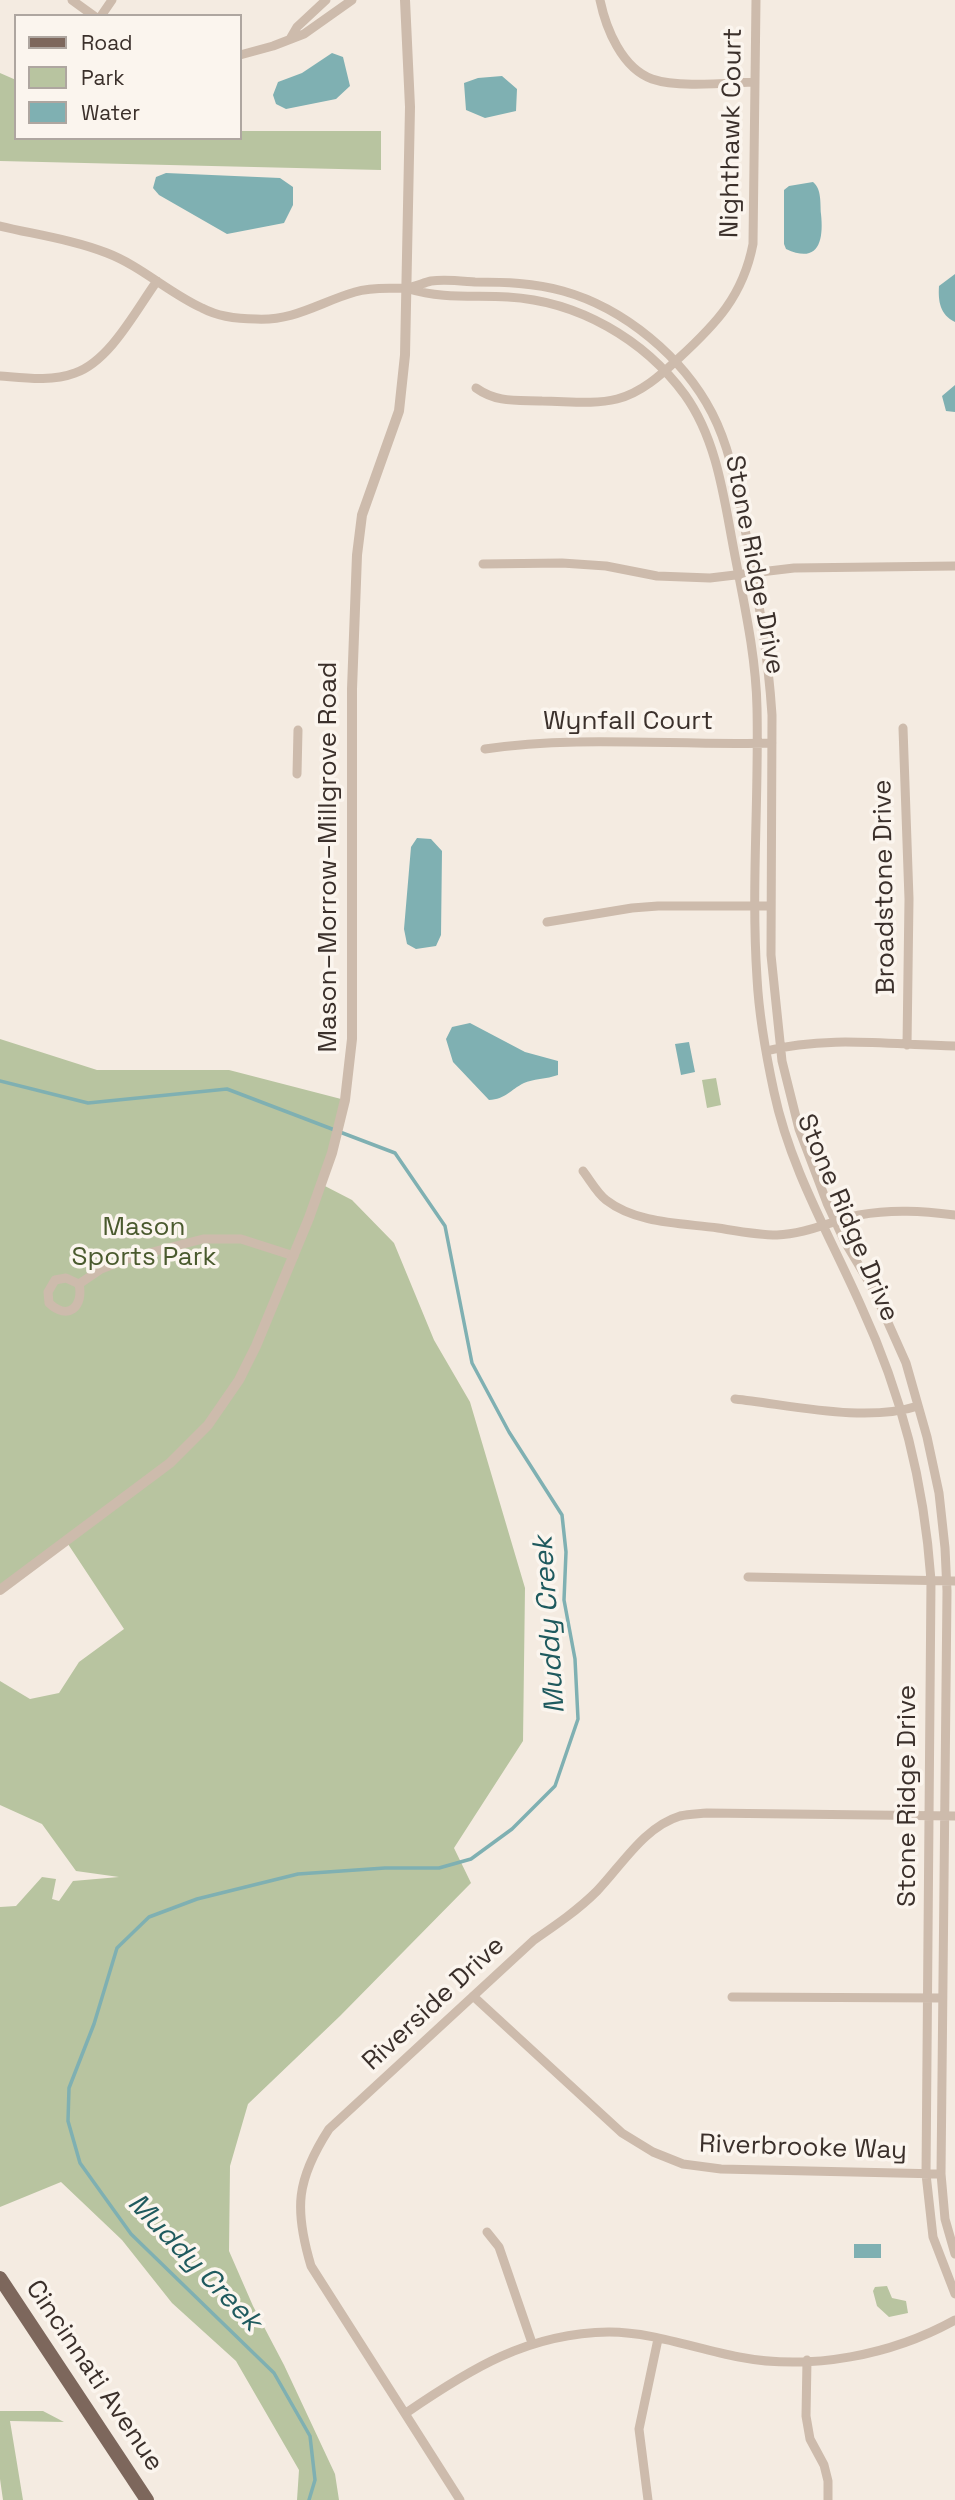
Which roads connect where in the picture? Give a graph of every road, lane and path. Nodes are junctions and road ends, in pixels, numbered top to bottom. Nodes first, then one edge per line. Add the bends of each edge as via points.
1 (72, 0) edge
2 (326, 0) edge
3 (352, 0) edge
4 (405, 0) edge
5 (600, 0) edge
6 (756, 0) edge
7 (91, 14) edge
8 (290, 39) junction
9 (242, 54) edge
10 (755, 82) junction
11 (0, 226) edge
12 (157, 281) junction
13 (408, 288) junction
14 (675, 362) junction
15 (665, 372) junction
16 (0, 376) edge
17 (476, 388) dead end
18 (483, 564) dead end
19 (955, 566) edge
20 (754, 573) junction
21 (738, 575) junction
22 (903, 728) dead end
23 (298, 730) dead end
24 (757, 743) junction
25 (772, 743) junction
26 (485, 749) dead end
27 (297, 774) dead end
28 (756, 906) junction
29 (771, 906) junction
30 (547, 922) dead end
31 (907, 1045) junction
32 (955, 1046) edge
33 (779, 1047) junction
34 (766, 1051) junction
35 (583, 1171) dead end
36 (955, 1214) edge
37 (835, 1222) junction
38 (823, 1226) junction
39 (293, 1256) junction
40 (79, 1284) dead end
41 (735, 1399) dead end
42 (918, 1406) junction
43 (901, 1411) junction
44 (748, 1577) dead end
45 (931, 1580) junction
46 (951, 1581) edge
47 (0, 1590) edge
48 (930, 1816) junction
49 (950, 1816) edge
50 (472, 1997) junction
51 (732, 1997) dead end
52 (942, 1998) junction
53 (926, 1999) junction
54 (926, 2174) junction
55 (940, 2174) junction
56 (487, 2232) dead end
57 (955, 2254) edge
58 (0, 2278) edge
59 (955, 2294) edge
60 (955, 2320) edge
61 (659, 2339) junction
62 (532, 2343) junction
63 (807, 2360) junction
64 (405, 2413) junction
65 (148, 2500) edge
66 (460, 2500) edge
67 (648, 2500) edge
68 (828, 2500) edge

1 - 7 street
2 - 8 street
3 - 8 street
4 - 13 street, Mason–Morrow–Millgrove Road via 410,107
5 - 10 street via 619,49 650,78 670,83
6 - 10 street, Nighthawk Court
8 - 9 street
10 - 14 street, Nighthawk Court via 754,228 749,262 720,317
11 - 12 street via 106,252
12 - 13 street via 203,309 255,320 305,312 357,291
12 - 16 street via 96,362 57,378
13 - 14 street, Stone Ridge Drive via 431,281 495,282 563,291 594,302 639,329
13 - 15 street, Stone Ridge Drive via 430,295 527,299 562,307 611,328
13 - 39 street, Mason–Morrow–Millgrove Road via 399,411 362,515 355,579 352,1039 345,1100 332,1153
14 - 15 street, Nighthawk Court
14 - 20 street, Stone Ridge Drive via 706,404 725,444
15 - 17 street, Nighthawk Court via 635,392 605,401 504,400
15 - 21 street, Stone Ridge Drive via 696,413 713,455
18 - 21 street via 606,566 657,576
19 - 20 street
20 - 21 street
20 - 25 street, Stone Ridge Drive via 770,683
21 - 24 street, Stone Ridge Drive via 755,682
22 - 31 street, Broadstone Drive via 909,899
23 - 27 street
24 - 25 street, Wynfall Court
24 - 26 street, Wynfall Court via 578,741
24 - 28 street, Stone Ridge Drive
25 - 29 street, Stone Ridge Drive
28 - 29 street
28 - 30 street via 645,907
28 - 34 street, Stone Ridge Drive via 757,977
29 - 33 street, Stone Ridge Drive
31 - 32 street
31 - 33 street via 824,1042
33 - 34 street
33 - 37 street, Stone Ridge Drive via 799,1129
34 - 38 street, Stone Ridge Drive via 787,1140
35 - 38 street via 603,1199 646,1219 776,1235
36 - 37 street via 906,1210
37 - 38 street
37 - 42 street, Stone Ridge Drive via 873,1289 906,1363
38 - 43 street, Stone Ridge Drive via 862,1307
39 - 40 street via 242,1239 202,1239 133,1257 101,1269
39 - 47 street, Mason–Morrow–Millgrove Road via 256,1346 208,1425 170,1463
41 - 43 street via 874,1413
42 - 43 street
42 - 46 street, Stone Ridge Drive via 939,1493
43 - 45 street, Stone Ridge Drive via 915,1459
44 - 45 street
45 - 46 street
45 - 48 street, Stone Ridge Drive
46 - 49 street, Stone Ridge Drive
48 - 49 street, Riverside Drive
48 - 50 street, Riverside Drive via 680,1816 641,1841 597,1891
48 - 53 street, Stone Ridge Drive
49 - 52 street, Stone Ridge Drive
50 - 54 street, Riverbrooke Way via 622,2133 682,2164
50 - 64 street, Riverside Drive via 329,2129 302,2182 299,2212 311,2266
51 - 53 street
52 - 53 street
52 - 55 street, Stone Ridge Drive
53 - 54 street, Stone Ridge Drive
54 - 55 street, Riverbrooke Way
54 - 59 street, Stone Ridge Drive via 933,2237
55 - 57 street, Stone Ridge Drive
56 - 62 street via 499,2247
58 - 65 main road, Cincinnati Avenue
60 - 63 street via 873,2354
61 - 62 street via 609,2332
61 - 63 street via 743,2358
61 - 67 street via 639,2429
62 - 64 street via 488,2361
63 - 68 street via 806,2416 810,2439 824,2465
64 - 66 street, Riverside Drive

